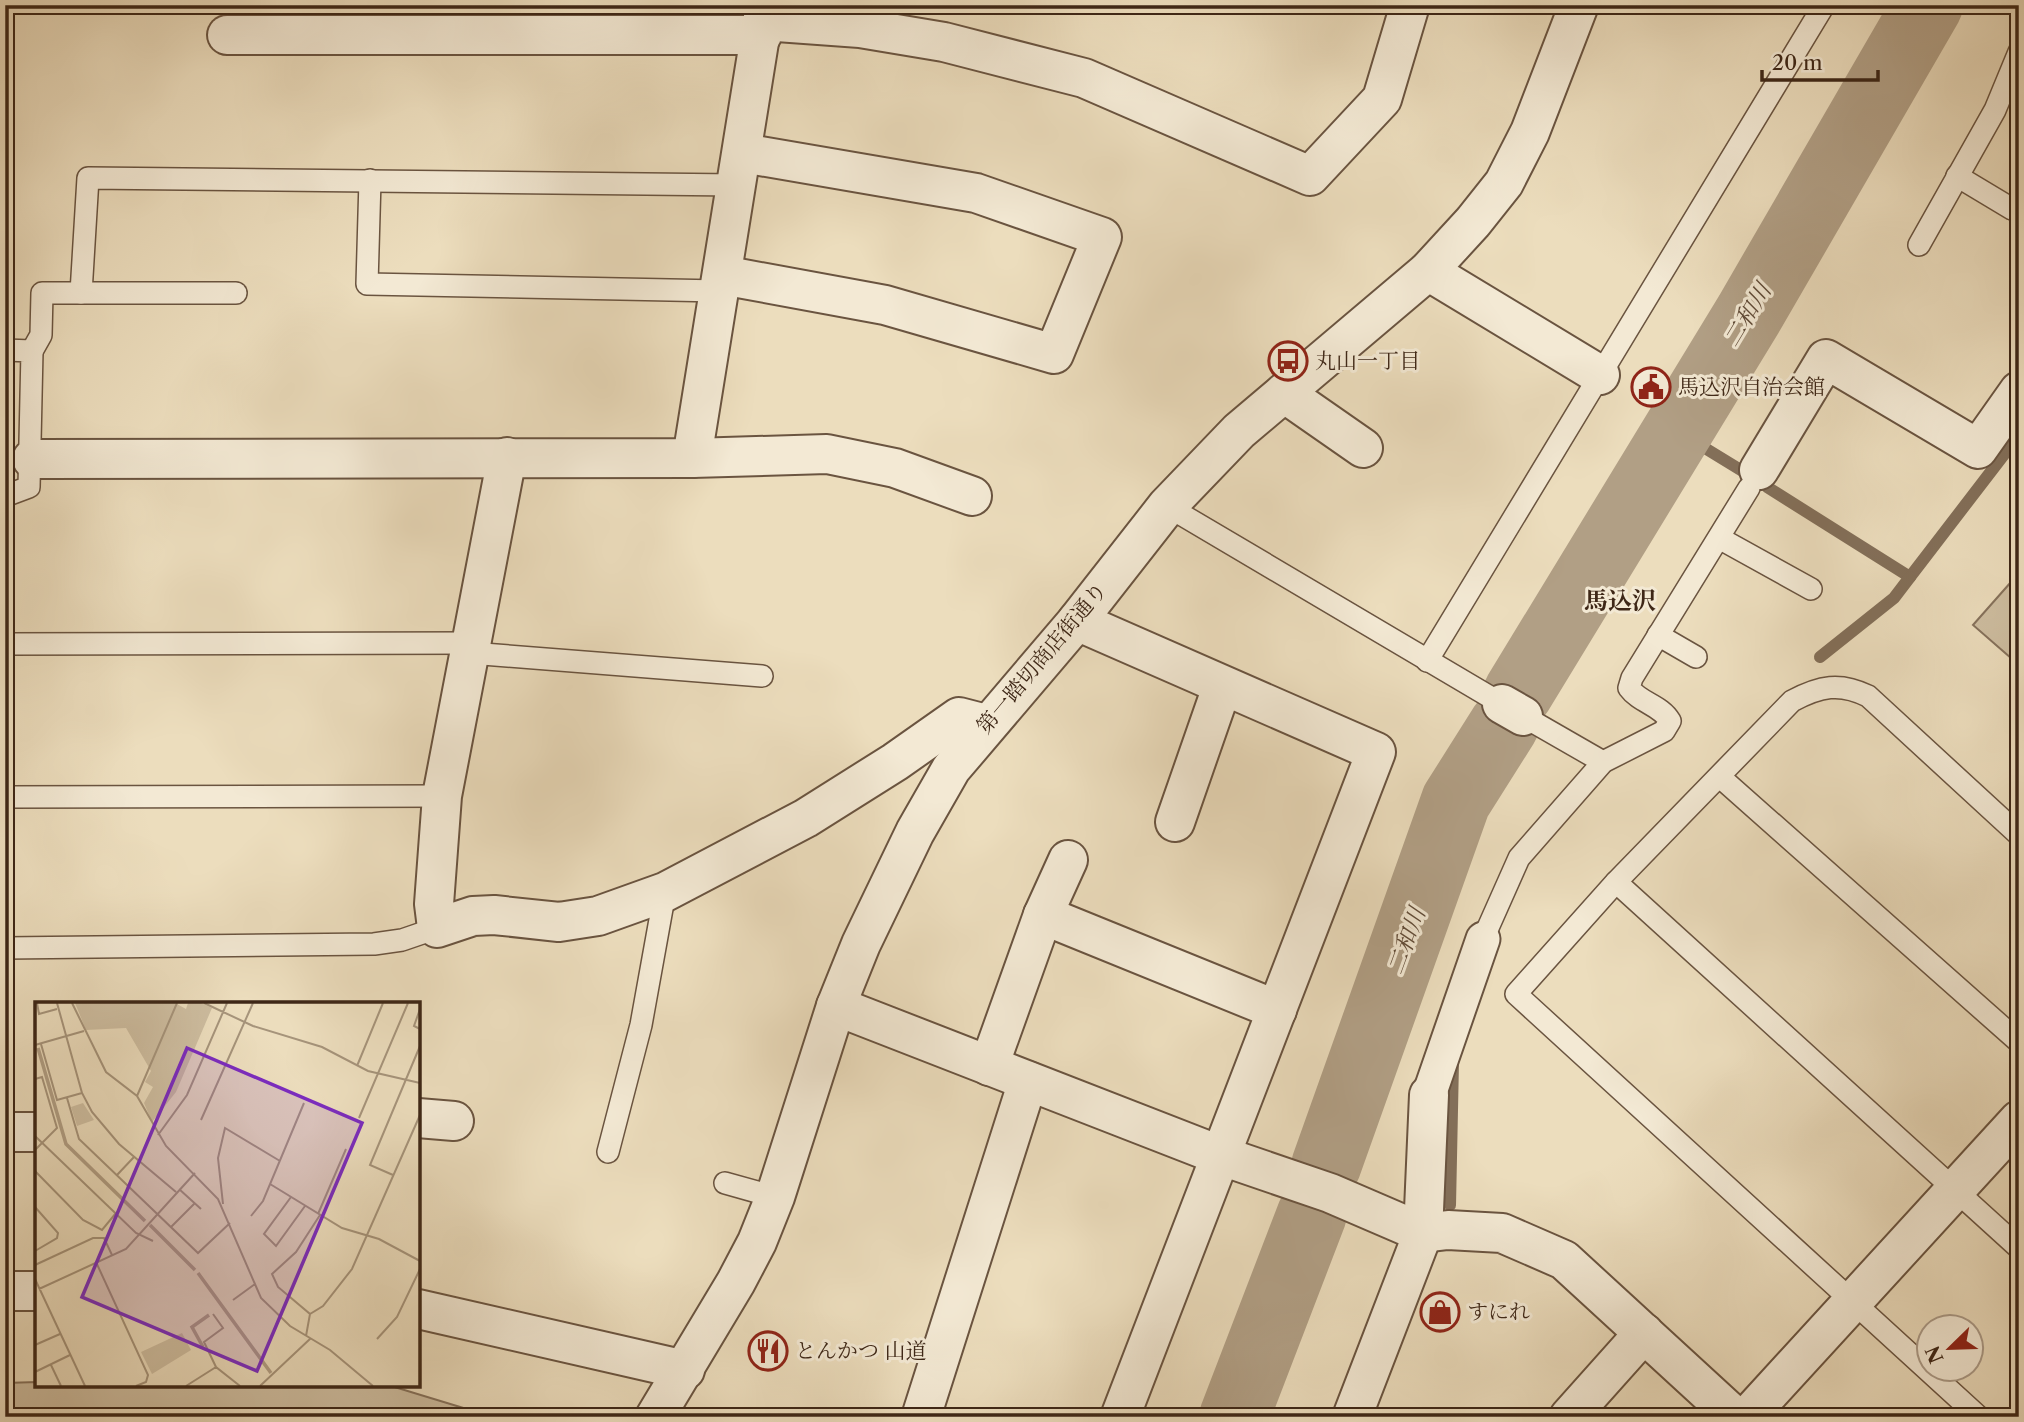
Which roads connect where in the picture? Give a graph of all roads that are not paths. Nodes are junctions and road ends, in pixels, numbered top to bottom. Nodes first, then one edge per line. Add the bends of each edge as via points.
1 (1410, 5) edge
2 (1579, 5) edge
3 (1824, 5) edge
4 (763, 20) edge
5 (227, 35) dead end
6 (2019, 52) edge
7 (740, 169) junction
8 (1957, 176) junction
9 (370, 180) junction
10 (2012, 209) dead end
11 (1919, 245) dead end
12 (1427, 271) junction
13 (721, 283) junction
14 (81, 293) junction
15 (236, 293) dead end
16 (5, 350) edge
17 (32, 351) junction
18 (1600, 375) junction
19 (2019, 391) edge
20 (1284, 393) junction
21 (1363, 447) dead end
22 (507, 457) junction
23 (692, 458) junction
24 (32, 459) junction
25 (1754, 479) joint
26 (5, 496) edge
27 (972, 496) dead end
28 (1167, 506) junction
29 (1719, 538) junction
30 (1811, 589) dead end
31 (1077, 621) junction
32 (1658, 635) junction
33 (5, 644) edge
34 (472, 648) junction
35 (1696, 657) dead end
36 (1427, 661) junction
37 (762, 676) dead end
38 (1222, 687) junction
39 (986, 724) junction
40 (1603, 762) junction
41 (1720, 777) junction
42 (442, 796) junction
43 (5, 797) edge
44 (1175, 822) dead end
45 (2019, 835) edge
46 (1068, 860) dead end
47 (1616, 881) junction
48 (665, 892) junction
49 (1043, 915) junction
50 (437, 928) junction
51 (1483, 939) joint
52 (5, 948) edge
53 (836, 1006) junction
54 (1277, 1010) junction
55 (2019, 1042) edge
56 (989, 1066) junction
57 (1028, 1081) junction
58 (1429, 1095) joint
59 (2019, 1120) edge
60 (5, 1132) edge
61 (35, 1132) edge
62 (608, 1152) dead end
63 (1219, 1155) junction
64 (725, 1183) dead end
65 (1955, 1190) junction
66 (775, 1197) junction
67 (1423, 1233) junction
68 (2019, 1248) edge
69 (35, 1291) edge
70 (5, 1292) edge
71 (1852, 1302) junction
72 (420, 1309) edge
73 (1644, 1333) junction
74 (685, 1370) junction
75 (655, 1417) edge
76 (921, 1417) edge
77 (1120, 1417) edge
78 (1352, 1417) edge
79 (1569, 1417) edge
80 (1735, 1417) edge
81 (1747, 1417) edge
82 (1979, 1417) edge

1 - 4 street via 1382,99 1310,176 1084,78 944,42 860,28
2 - 12 street, 第一踏切商店街通り via 1530,132 1504,183
3 - 18 lane
4 - 5 street
4 - 7 street
6 - 8 lane via 1995,110
7 - 9 lane
7 - 13 street
7 - 13 street via 976,193 1102,237 1054,354 885,304
8 - 10 lane
8 - 11 lane
9 - 13 lane via 367,284
9 - 14 lane via 88,178
12 - 18 street
12 - 20 street, 第一踏切商店街通り
13 - 23 street
14 - 15 lane
14 - 17 lane via 42,293 41,335
16 - 17 lane
17 - 24 lane
18 - 36 lane
19 - 25 street via 1978,449 1826,359
20 - 21 street
20 - 28 street, 第一踏切商店街通り via 1239,430
22 - 23 street
22 - 24 street
22 - 34 street
23 - 27 street via 837,456 895,468
24 - 26 lane via 29,487
25 - 29 lane
28 - 31 street, 第一踏切商店街通り
28 - 36 lane
29 - 30 lane
29 - 32 lane
31 - 38 street
31 - 39 street, 第一踏切商店街通り
32 - 35 lane
32 - 40 lane via 1629,688 1670,721 1664,731
33 - 34 lane
34 - 37 lane
34 - 42 street
36 - 40 lane
38 - 44 street
38 - 54 street via 1376,752
39 - 48 street via 959,717 806,818
39 - 53 street, 第一踏切商店街通り via 951,769 915,832
40 - 51 lane via 1519,858
41 - 45 lane via 1792,701 1829,686 1850,687 1868,696
41 - 47 lane
41 - 55 lane
42 - 43 lane
42 - 50 street via 434,904
46 - 49 street
47 - 65 lane
47 - 71 lane via 1516,994
48 - 50 street via 598,916 559,922 472,916
48 - 62 lane via 640,1025
49 - 54 street
49 - 56 street
50 - 52 lane via 374,944
51 - 58 street
53 - 56 street
53 - 66 street, 第一踏切商店街通り
54 - 63 street
56 - 57 street
57 - 63 street
57 - 76 street
58 - 67 street
59 - 65 street
60 - 61 street
63 - 67 street
63 - 77 street
64 - 66 lane
65 - 68 lane
65 - 71 street
66 - 74 street, 第一踏切商店街通り via 736,1282
67 - 73 street via 1502,1233 1564,1260
67 - 78 street
69 - 70 street
71 - 81 street
71 - 82 lane
72 - 74 street
73 - 79 street
73 - 80 street
74 - 75 street, 第一踏切商店街通り

